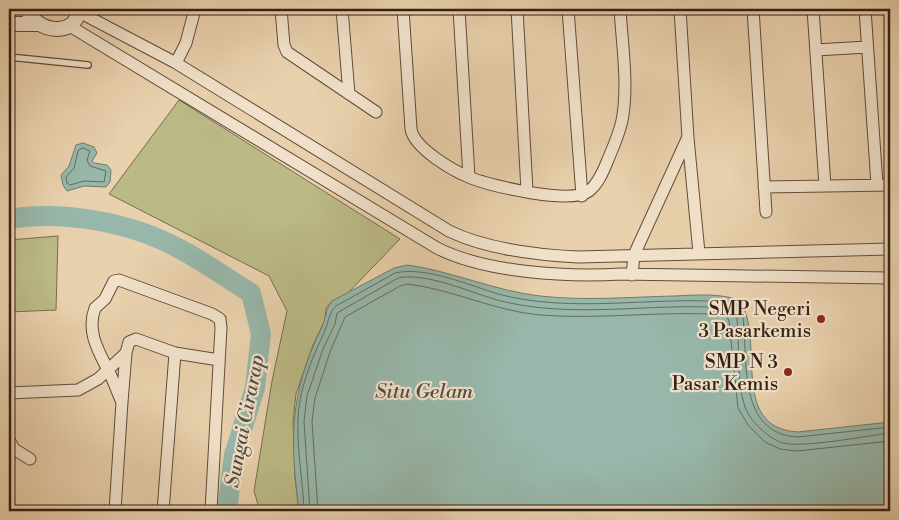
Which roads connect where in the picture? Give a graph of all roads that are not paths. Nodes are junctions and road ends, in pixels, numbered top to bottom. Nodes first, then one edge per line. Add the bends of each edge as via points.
1 (27, 9) edge
2 (195, 9) edge
3 (281, 9) edge
4 (342, 9) edge
5 (403, 9) edge
6 (459, 9) edge
7 (517, 9) edge
8 (568, 9) edge
9 (620, 9) edge
10 (680, 9) edge
11 (753, 9) edge
12 (813, 9) edge
13 (865, 9) edge
14 (79, 11) edge
15 (9, 24) edge
16 (37, 24) junction
17 (68, 25) junction
18 (867, 47) junction
19 (816, 50) junction
20 (9, 57) edge
21 (176, 63) junction
22 (88, 65) dead end
23 (349, 94) junction
24 (376, 112) dead end
25 (688, 138) junction
26 (469, 177) junction
27 (877, 185) junction
28 (890, 185) edge
29 (825, 186) junction
30 (764, 187) junction
31 (527, 191) junction
32 (582, 196) junction
33 (766, 212) dead end
34 (890, 249) edge
35 (699, 253) junction
36 (633, 265) junction
37 (890, 278) edge
38 (126, 353) junction
39 (175, 353) junction
40 (220, 360) junction
41 (109, 371) junction
42 (9, 393) edge
43 (122, 402) junction
44 (9, 440) edge
45 (30, 459) dead end
46 (115, 511) edge
47 (163, 511) edge
48 (211, 511) edge

1 - 16 street
2 - 21 street via 186,43
3 - 23 street via 287,52
4 - 23 street
5 - 26 street via 413,138
6 - 26 street
7 - 31 street
8 - 32 street
9 - 32 street via 623,117 603,172
10 - 25 street
11 - 30 street
12 - 19 street
13 - 18 street
14 - 17 street
14 - 21 street
15 - 16 street
16 - 17 street via 53,29
17 - 36 street via 451,255 464,260 557,274
18 - 19 street
18 - 27 street
19 - 29 street
20 - 22 lane
21 - 36 street via 460,236 556,256 596,257
23 - 24 street
25 - 35 street
25 - 36 street
26 - 31 street
27 - 28 street
27 - 29 street
29 - 30 street
30 - 33 street
31 - 32 street via 558,197
34 - 35 street
35 - 36 street
36 - 37 street
38 - 39 street via 129,342 136,339
38 - 41 street
38 - 43 street
39 - 40 street
39 - 47 street
40 - 41 street via 221,325 215,315 116,280 93,314 96,349
40 - 48 street
41 - 42 street via 78,390
41 - 43 street
43 - 46 street
44 - 45 street via 14,449

